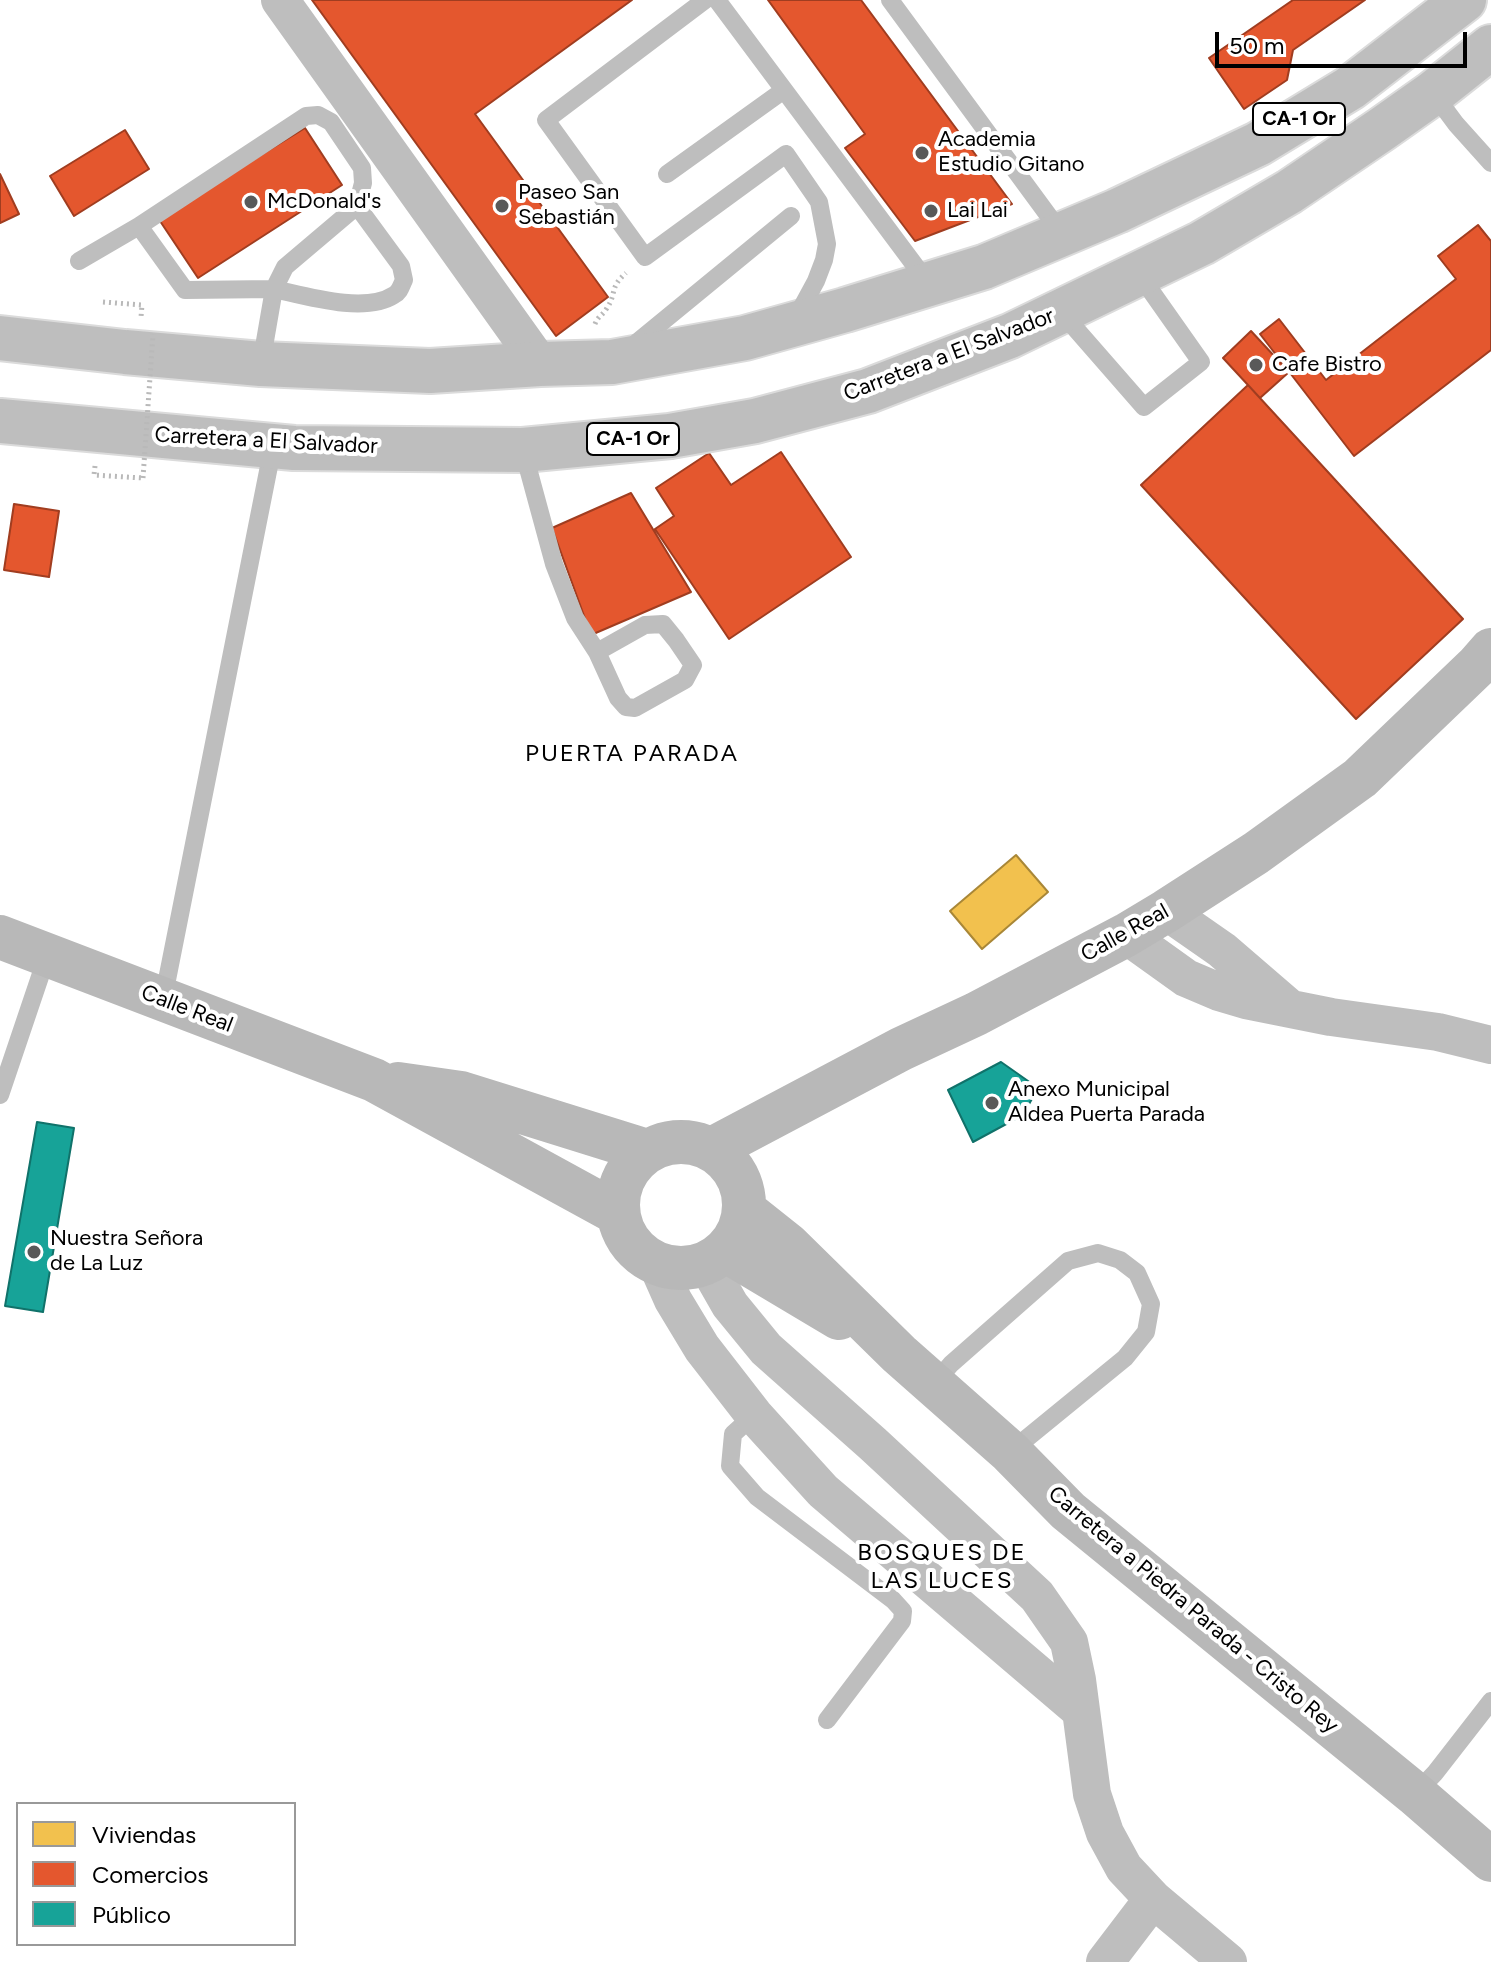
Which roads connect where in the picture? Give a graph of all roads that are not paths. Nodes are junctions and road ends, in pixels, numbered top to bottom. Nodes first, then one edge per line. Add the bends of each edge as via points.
1 (280, 0) edge
2 (705, 0) edge
3 (717, 0) edge
4 (890, 0) edge
5 (1464, 0) edge
6 (1491, 47) edge
7 (784, 90) junction
8 (1433, 93) junction
9 (815, 133) junction
10 (1484, 140) edge
11 (786, 154) junction
12 (1491, 163) edge
13 (667, 174) dead end
14 (357, 206) junction
15 (791, 216) dead end
16 (139, 226) junction
17 (1062, 234) junction
18 (79, 261) dead end
19 (1139, 274) junction
20 (929, 284) junction
21 (274, 289) junction
22 (1061, 312) junction
23 (792, 324) junction
24 (0, 338) edge
25 (261, 364) junction
26 (577, 364) junction
27 (0, 421) edge
28 (273, 446) junction
29 (523, 450) junction
30 (1491, 650) edge
31 (597, 652) junction
32 (1166, 911) junction
33 (1126, 935) junction
34 (0, 937) edge
35 (47, 956) junction
36 (163, 1000) junction
37 (1289, 1007) junction
38 (1491, 1045) edge
39 (374, 1080) junction
40 (0, 1095) edge
41 (791, 1107) junction
42 (712, 1149) junction
43 (647, 1151) junction
44 (744, 1210) junction
45 (617, 1213) junction
46 (788, 1245) junction
47 (716, 1257) junction
48 (657, 1264) junction
49 (899, 1354) junction
50 (933, 1385) junction
51 (754, 1415) junction
52 (1010, 1452) junction
53 (1491, 1701) edge
54 (1080, 1710) junction
55 (827, 1720) dead end
56 (1415, 1794) junction
57 (1491, 1860) edge
58 (1153, 1899) junction
59 (1105, 1962) edge
60 (1228, 1962) edge

1 - 26 street
2 - 11 lane via 546,120 645,257
3 - 7 lane
4 - 17 lane
5 - 17 highway, CA-1 Or via 1350,88 1258,144
6 - 8 highway, Carretera a El Salvador / CA-1 Or
7 - 9 lane
7 - 13 lane
8 - 10 lane via 1456,124
8 - 19 highway, Carretera a El Salvador / CA-1 Or via 1289,192
9 - 11 lane
9 - 20 lane
10 - 12 lane
11 - 23 lane via 819,202 827,244 816,281
14 - 16 lane via 362,168 331,122 306,116
14 - 21 lane via 285,267
14 - 21 lane via 401,266 404,280 397,294 383,301 344,304
15 - 26 lane
16 - 18 lane
16 - 21 lane via 185,290
17 - 20 highway, CA-1 Or
19 - 22 highway, Carretera a El Salvador / CA-1 Or
19 - 22 lane via 1201,362 1144,407
20 - 23 highway, CA-1 Or
21 - 25 lane
22 - 29 highway, Carretera a El Salvador / CA-1 Or via 868,391 755,421 670,436
23 - 26 highway, CA-1 Or via 745,338
24 - 25 highway, CA-1 Or
25 - 26 highway, CA-1 Or via 430,371
27 - 28 highway, Carretera a El Salvador / CA-1 Or
28 - 29 highway, Carretera a El Salvador / CA-1 Or
28 - 36 lane
29 - 31 lane via 554,564 575,618
30 - 32 main road, Calle Real via 1360,778
31 - 31 lane via 626,707 635,708 685,680 693,665 663,624 645,625
32 - 33 main road, Calle Real
32 - 37 street
33 - 37 street via 1186,978 1246,1000
33 - 41 main road, Calle Real
34 - 35 main road, Calle Real
35 - 36 main road, Calle Real
35 - 40 lane
36 - 39 main road, Calle Real
37 - 38 street
39 - 43 main road, Calle Real via 461,1093
39 - 45 main road, Calle Real
41 - 42 main road, Calle Real
41 - 46 main road via 756,1153 762,1195
42 - 43 main road via 679,1141
42 - 44 main road via 737,1175
43 - 45 main road via 623,1178
44 - 46 main road, Carretera a Piedra Parada - Cristo Rey
44 - 47 main road via 738,1232
45 - 48 main road via 630,1244
46 - 49 main road, Carretera a Piedra Parada - Cristo Rey
47 - 48 main road via 676,1269
47 - 49 main road, Carretera a Piedra Parada - Cristo Rey
47 - 54 street via 730,1305 766,1349 1037,1596 1069,1642
48 - 51 street via 702,1348
49 - 50 main road, Carretera a Piedra Parada - Cristo Rey
50 - 52 main road, Carretera a Piedra Parada - Cristo Rey
50 - 52 lane via 1068,1261 1098,1253 1137,1273 1151,1304 1146,1332 1125,1358
51 - 54 street via 823,1491
51 - 55 lane via 733,1434 730,1466 757,1497 903,1611 902,1621
52 - 56 main road, Carretera a Piedra Parada - Cristo Rey via 1068,1511
53 - 56 lane
54 - 58 street via 1092,1794 1105,1833 1124,1868
56 - 57 main road, Carretera a Piedra Parada - Cristo Rey
58 - 59 street
58 - 60 street

